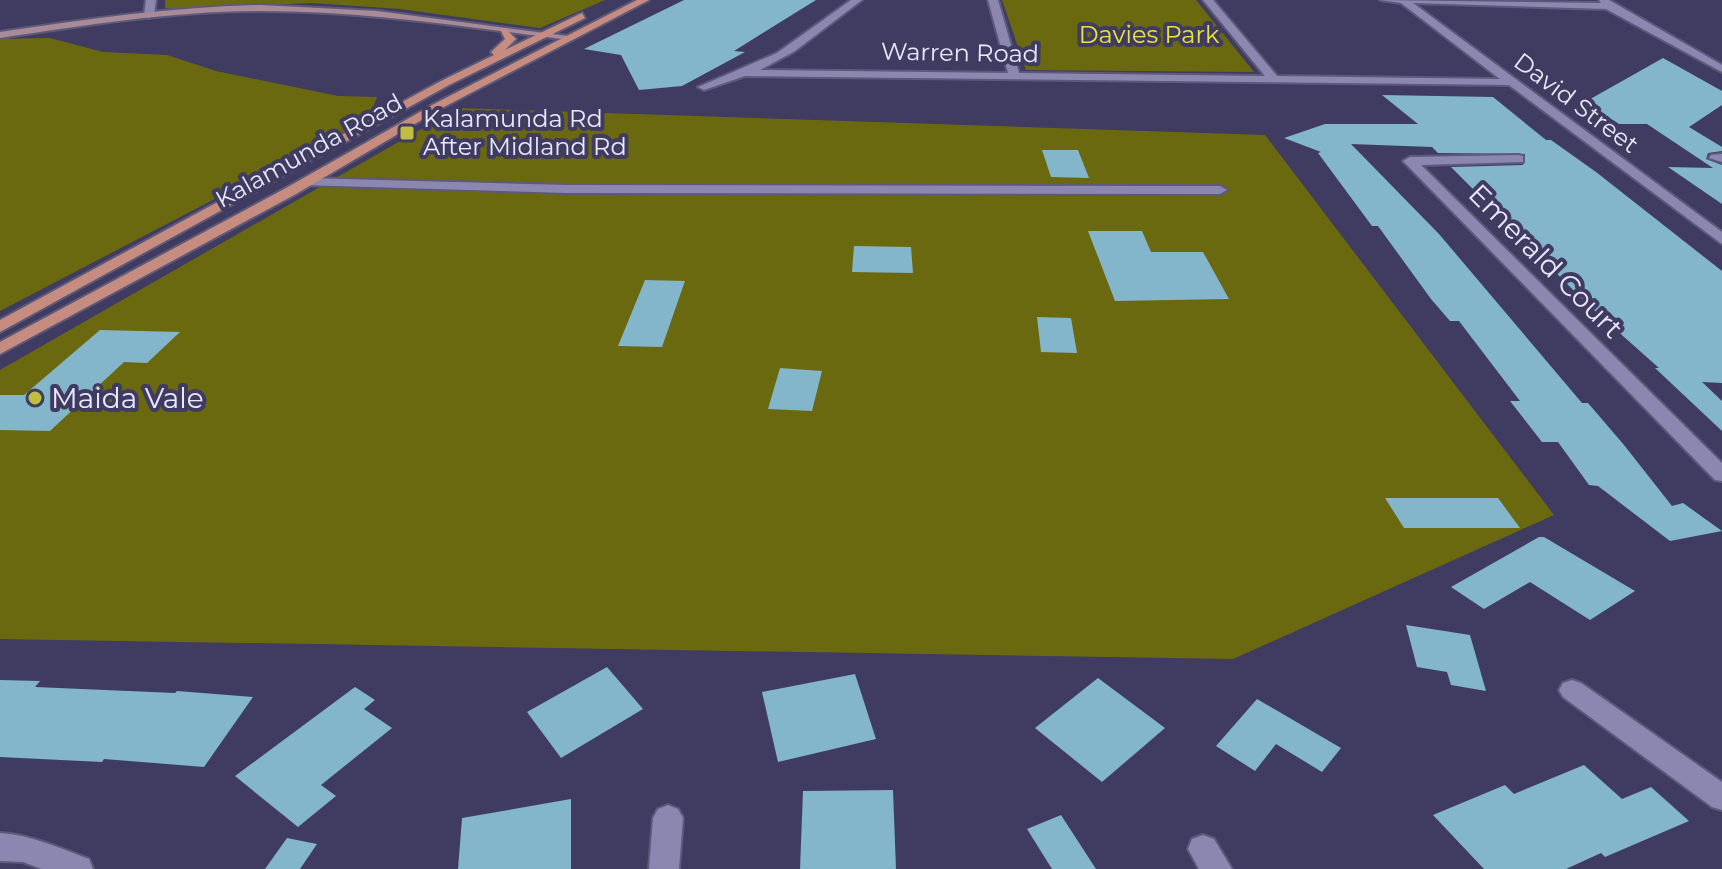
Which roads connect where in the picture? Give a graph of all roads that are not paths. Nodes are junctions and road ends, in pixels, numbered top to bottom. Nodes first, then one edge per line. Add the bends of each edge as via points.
1 (151, 0) edge
2 (644, 0) edge
3 (857, 0) edge
4 (993, 0) edge
5 (1208, 0) edge
6 (1385, 0) edge
7 (1405, 2) junction
8 (1606, 3) edge
9 (594, 11) dead end
10 (149, 15) junction
11 (500, 30) junction
12 (0, 35) edge
13 (540, 35) junction
14 (566, 38) junction
15 (1722, 69) edge
16 (745, 73) junction
17 (1014, 75) junction
18 (1273, 78) junction
19 (1511, 82) junction
20 (445, 83) junction
21 (704, 87) dead end
22 (1518, 159) dead end
23 (307, 182) junction
24 (1220, 190) dead end
25 (1722, 239) edge
26 (0, 327) edge
27 (0, 349) edge
28 (1722, 475) edge
29 (1572, 690) dead end
30 (1722, 798) edge
31 (668, 818) dead end
32 (0, 847) edge
33 (78, 869) edge
34 (664, 869) edge

1 - 10 street
2 - 14 main road, Kalamunda Road
3 - 16 street via 789,51
4 - 17 street
5 - 18 street
6 - 7 street
7 - 8 street
7 - 19 street, David Street
8 - 15 street
9 - 13 main road, Kalamunda Road
10 - 11 main road via 335,9
10 - 12 main road
11 - 13 main road
11 - 20 main road via 511,39 509,44
13 - 14 main road
13 - 20 main road, Kalamunda Road
14 - 23 main road, Kalamunda Road
16 - 17 street, Warren Road
16 - 21 street
17 - 18 street, Warren Road
18 - 19 street, Warren Road
19 - 25 street, David Street
20 - 26 main road, Kalamunda Road
22 - 28 street, Emerald Court via 1410,161
23 - 24 street via 568,189
23 - 27 main road, Kalamunda Road
29 - 30 street
31 - 34 street
32 - 33 street via 24,848

